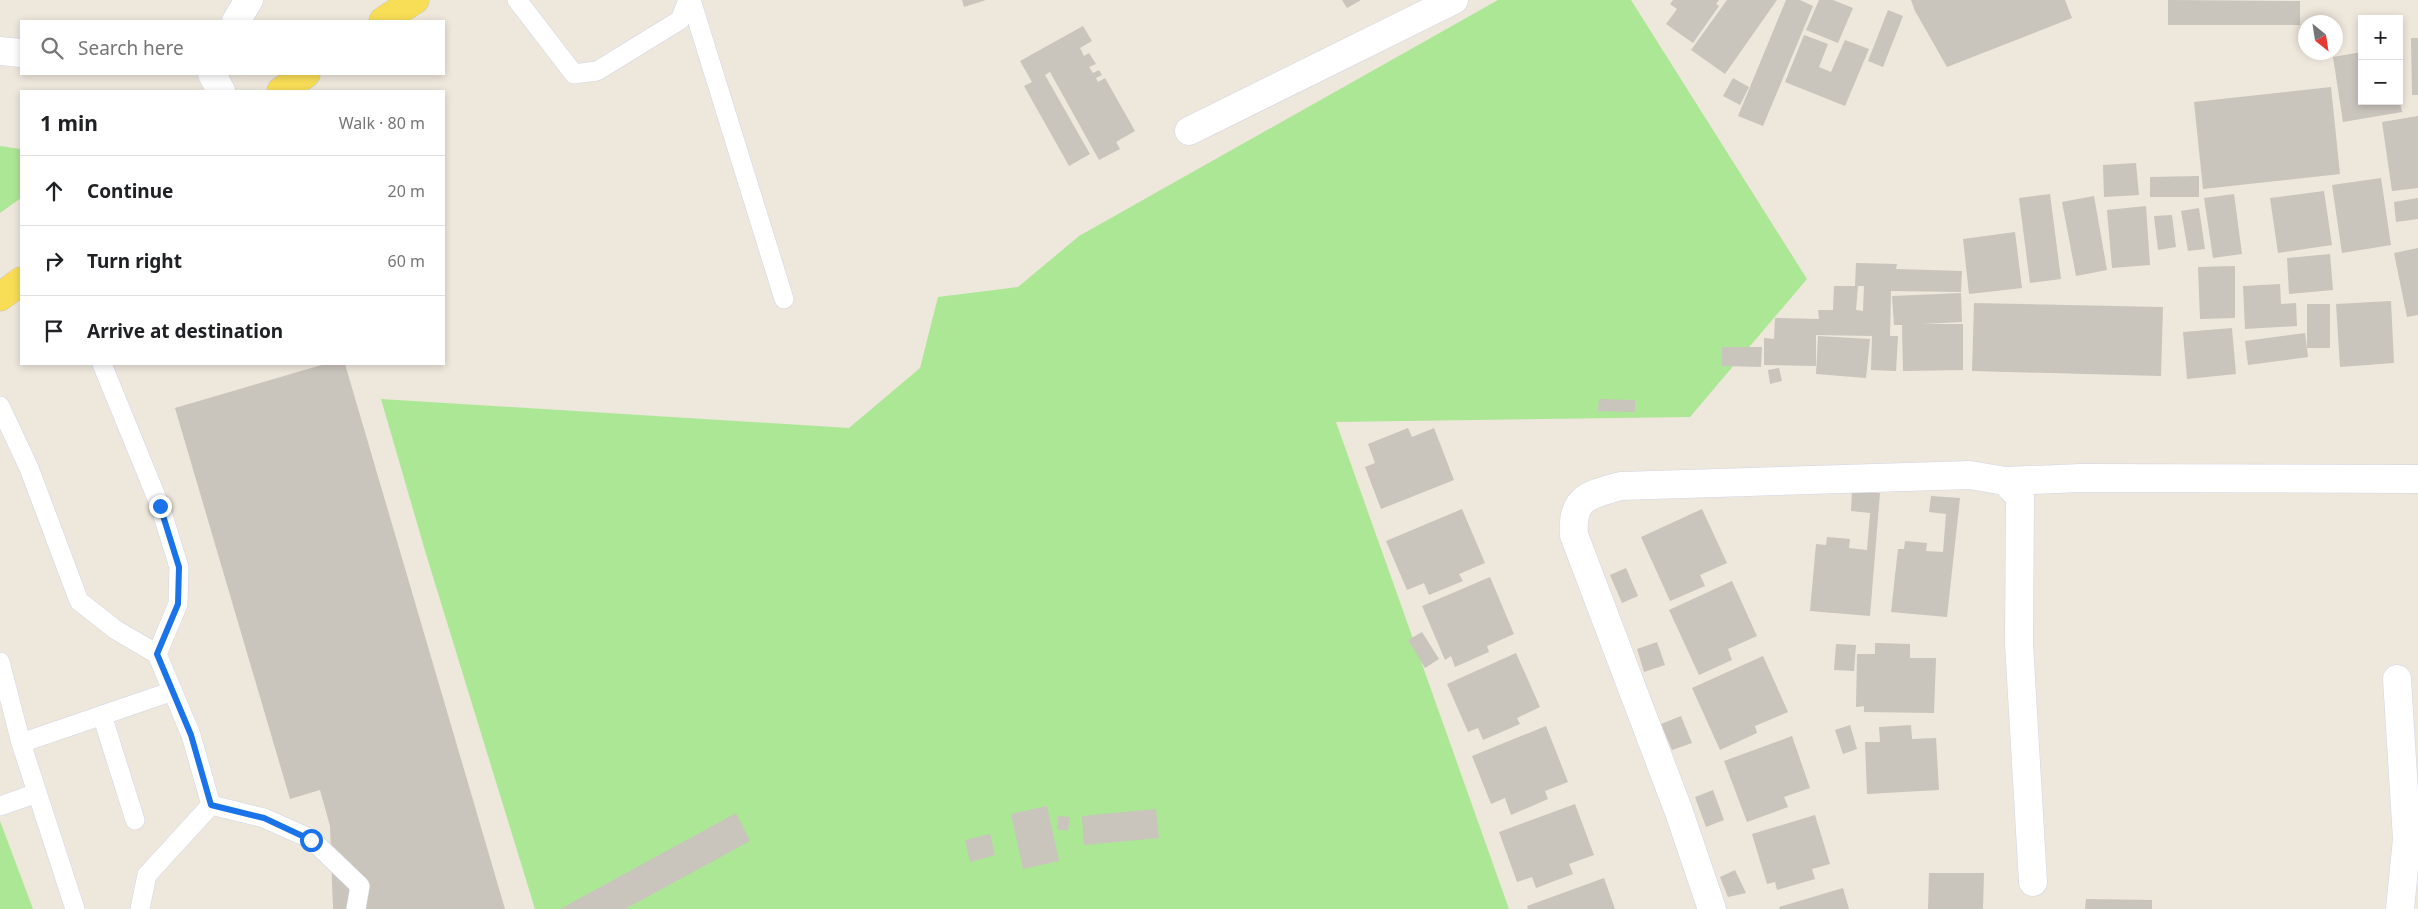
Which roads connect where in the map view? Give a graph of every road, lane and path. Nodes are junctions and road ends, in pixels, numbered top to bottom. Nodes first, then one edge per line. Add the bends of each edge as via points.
1 (249, 0) edge
2 (415, 0) edge
3 (517, 0) edge
4 (689, 0) edge
5 (1454, 0) edge
6 (237, 20) edge
7 (385, 20) edge
8 (0, 51) edge
9 (20, 53) edge
10 (213, 75) edge
11 (305, 75) edge
12 (220, 90) edge
13 (282, 90) edge
14 (1189, 131) dead end
15 (20, 282) edge
16 (0, 297) edge
17 (784, 299) dead end
18 (102, 365) edge
19 (0, 406) edge
20 (2418, 479) edge
21 (2005, 481) junction
22 (157, 654) junction
23 (0, 662) edge
24 (2397, 678) dead end
25 (173, 691) junction
26 (102, 715) junction
27 (21, 743) junction
28 (37, 793) junction
29 (211, 805) junction
30 (0, 806) edge
31 (135, 820) dead end
32 (2412, 839) edge
33 (2033, 882) dead end
34 (75, 909) edge
35 (140, 909) edge
36 (356, 909) edge
37 (1712, 909) edge
38 (2400, 909) edge

1 - 6 street
2 - 7 main road
3 - 4 lane via 574,74 597,71 680,20
4 - 17 lane
5 - 14 street
8 - 9 street
10 - 12 street
11 - 13 main road
15 - 16 main road
18 - 22 lane via 160,506 179,567 178,604
19 - 22 lane via 30,468 79,601 116,630
20 - 21 street via 2080,478
21 - 33 street via 2020,497 2019,644
21 - 37 street via 1970,475 1621,486 1593,494 1578,505 1572,516 1574,535 1679,812
22 - 25 lane
23 - 27 lane
24 - 32 street
25 - 26 lane
25 - 29 lane via 191,735
26 - 27 lane
26 - 31 lane
27 - 28 lane
28 - 30 lane
28 - 34 lane
29 - 35 lane via 146,875
29 - 36 lane via 264,818 311,840 360,886
32 - 38 street

